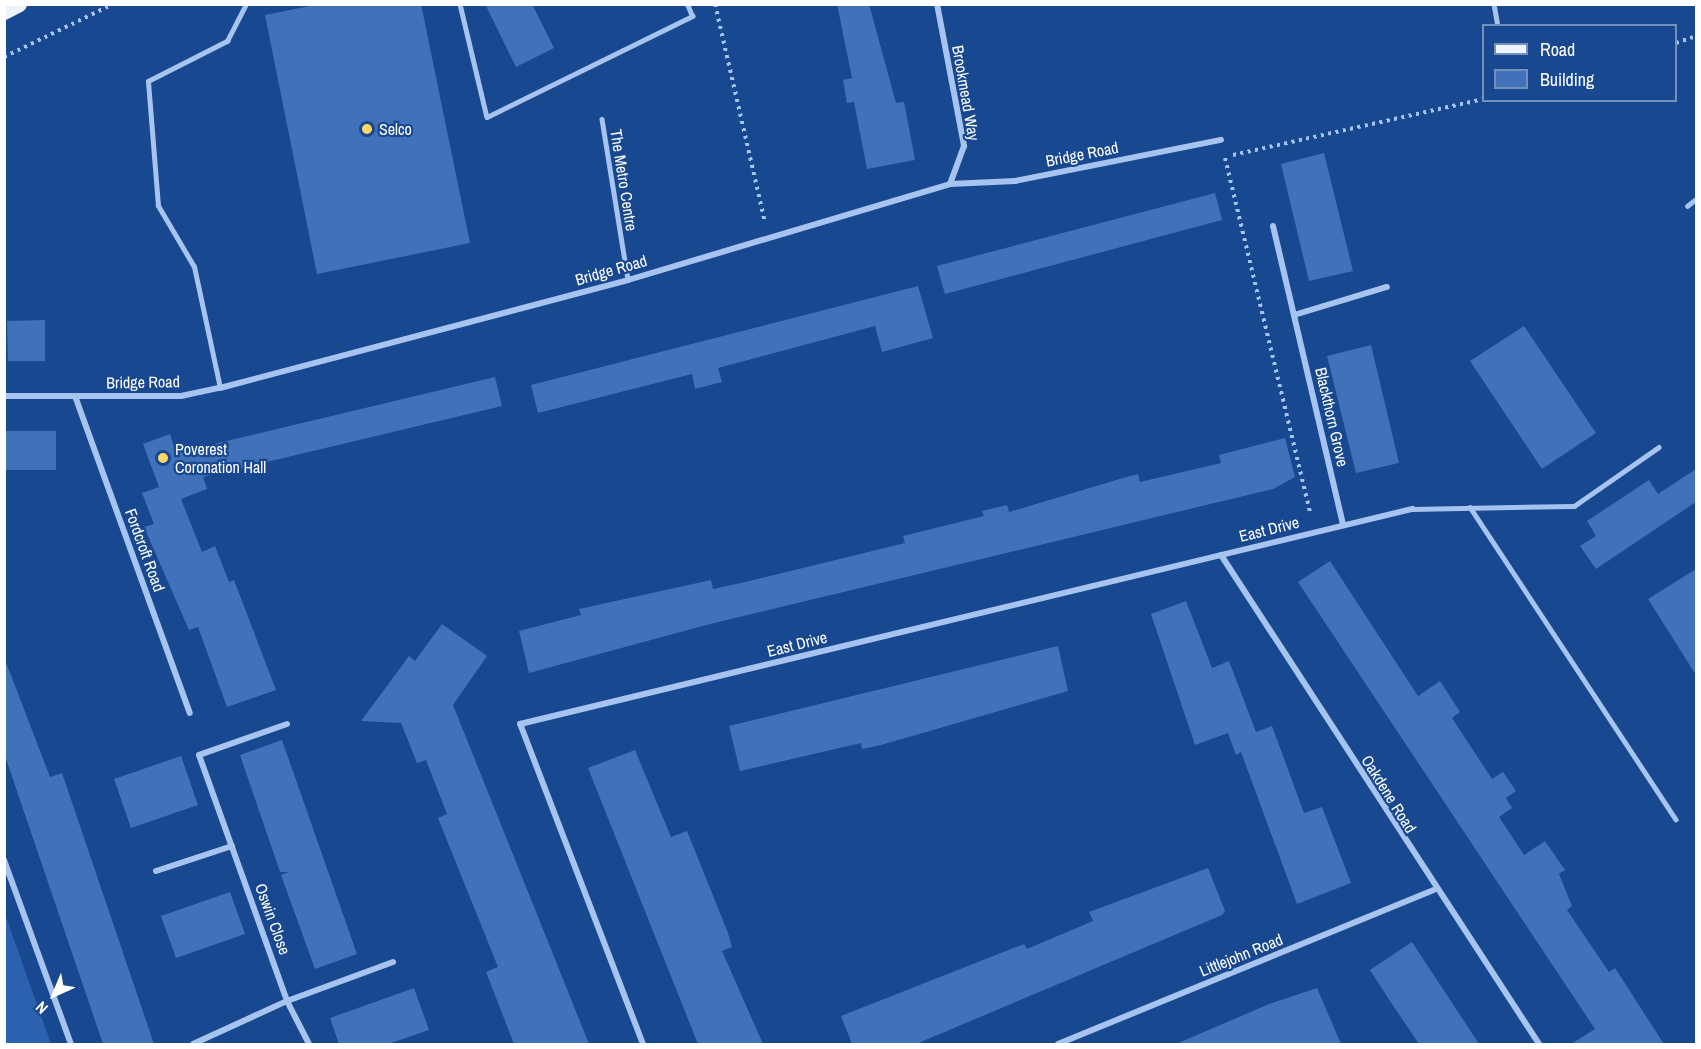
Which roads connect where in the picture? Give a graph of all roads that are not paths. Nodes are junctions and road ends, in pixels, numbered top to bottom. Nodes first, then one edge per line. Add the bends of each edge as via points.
1 (19, 4) edge
2 (246, 4) edge
3 (460, 4) edge
4 (687, 4) edge
5 (937, 4) edge
6 (1494, 4) edge
7 (4, 12) edge
8 (1498, 24) edge
9 (602, 119) dead end
10 (1221, 140) road end
11 (950, 184) junction
12 (1696, 199) edge
13 (1687, 206) dead end
14 (1273, 226) dead end
15 (628, 280) junction
16 (1387, 288) dead end
17 (1294, 315) junction
18 (220, 388) junction
19 (4, 396) edge
20 (75, 396) junction
21 (1659, 447) dead end
22 (1470, 507) junction
23 (1412, 509) joint
24 (1343, 525) junction
25 (1221, 555) junction
26 (190, 713) dead end
27 (287, 724) dead end
28 (1676, 819) dead end
29 (232, 846) junction
30 (4, 860) edge
31 (156, 871) dead end
32 (1434, 890) junction
33 (393, 962) dead end
34 (287, 1001) junction
35 (71, 1044) edge
36 (193, 1044) edge
37 (309, 1044) edge
38 (643, 1044) edge
39 (1058, 1044) edge
40 (1539, 1044) edge

1 - 7 main road
2 - 18 lane via 227,41 148,81 158,206 194,267
3 - 4 lane via 487,117 692,16
5 - 11 street, Brookmead Way via 964,146
6 - 8 lane
9 - 15 lane, The Metro Centre
10 - 11 street, Bridge Road via 1015,181
11 - 15 street, Bridge Road
12 - 13 lane
14 - 17 street, Blackthorn Grove
15 - 18 street, Bridge Road
16 - 17 street
17 - 24 street, Blackthorn Grove
18 - 20 street, Bridge Road via 181,396
19 - 20 street, Bridge Road
20 - 26 street, Fordcroft Road
21 - 22 lane via 1574,506
22 - 23 lane
22 - 28 lane
23 - 24 street, East Drive
24 - 25 street, East Drive
25 - 32 street, Oakdene Road
25 - 38 street, East Drive via 520,724
27 - 29 street, Oswin Close via 199,755
29 - 31 street
29 - 34 street, Oswin Close
30 - 35 street
32 - 39 street, Littlejohn Road
32 - 40 street, Oakdene Road
33 - 34 street
34 - 36 street
34 - 37 street, Oswin Close

